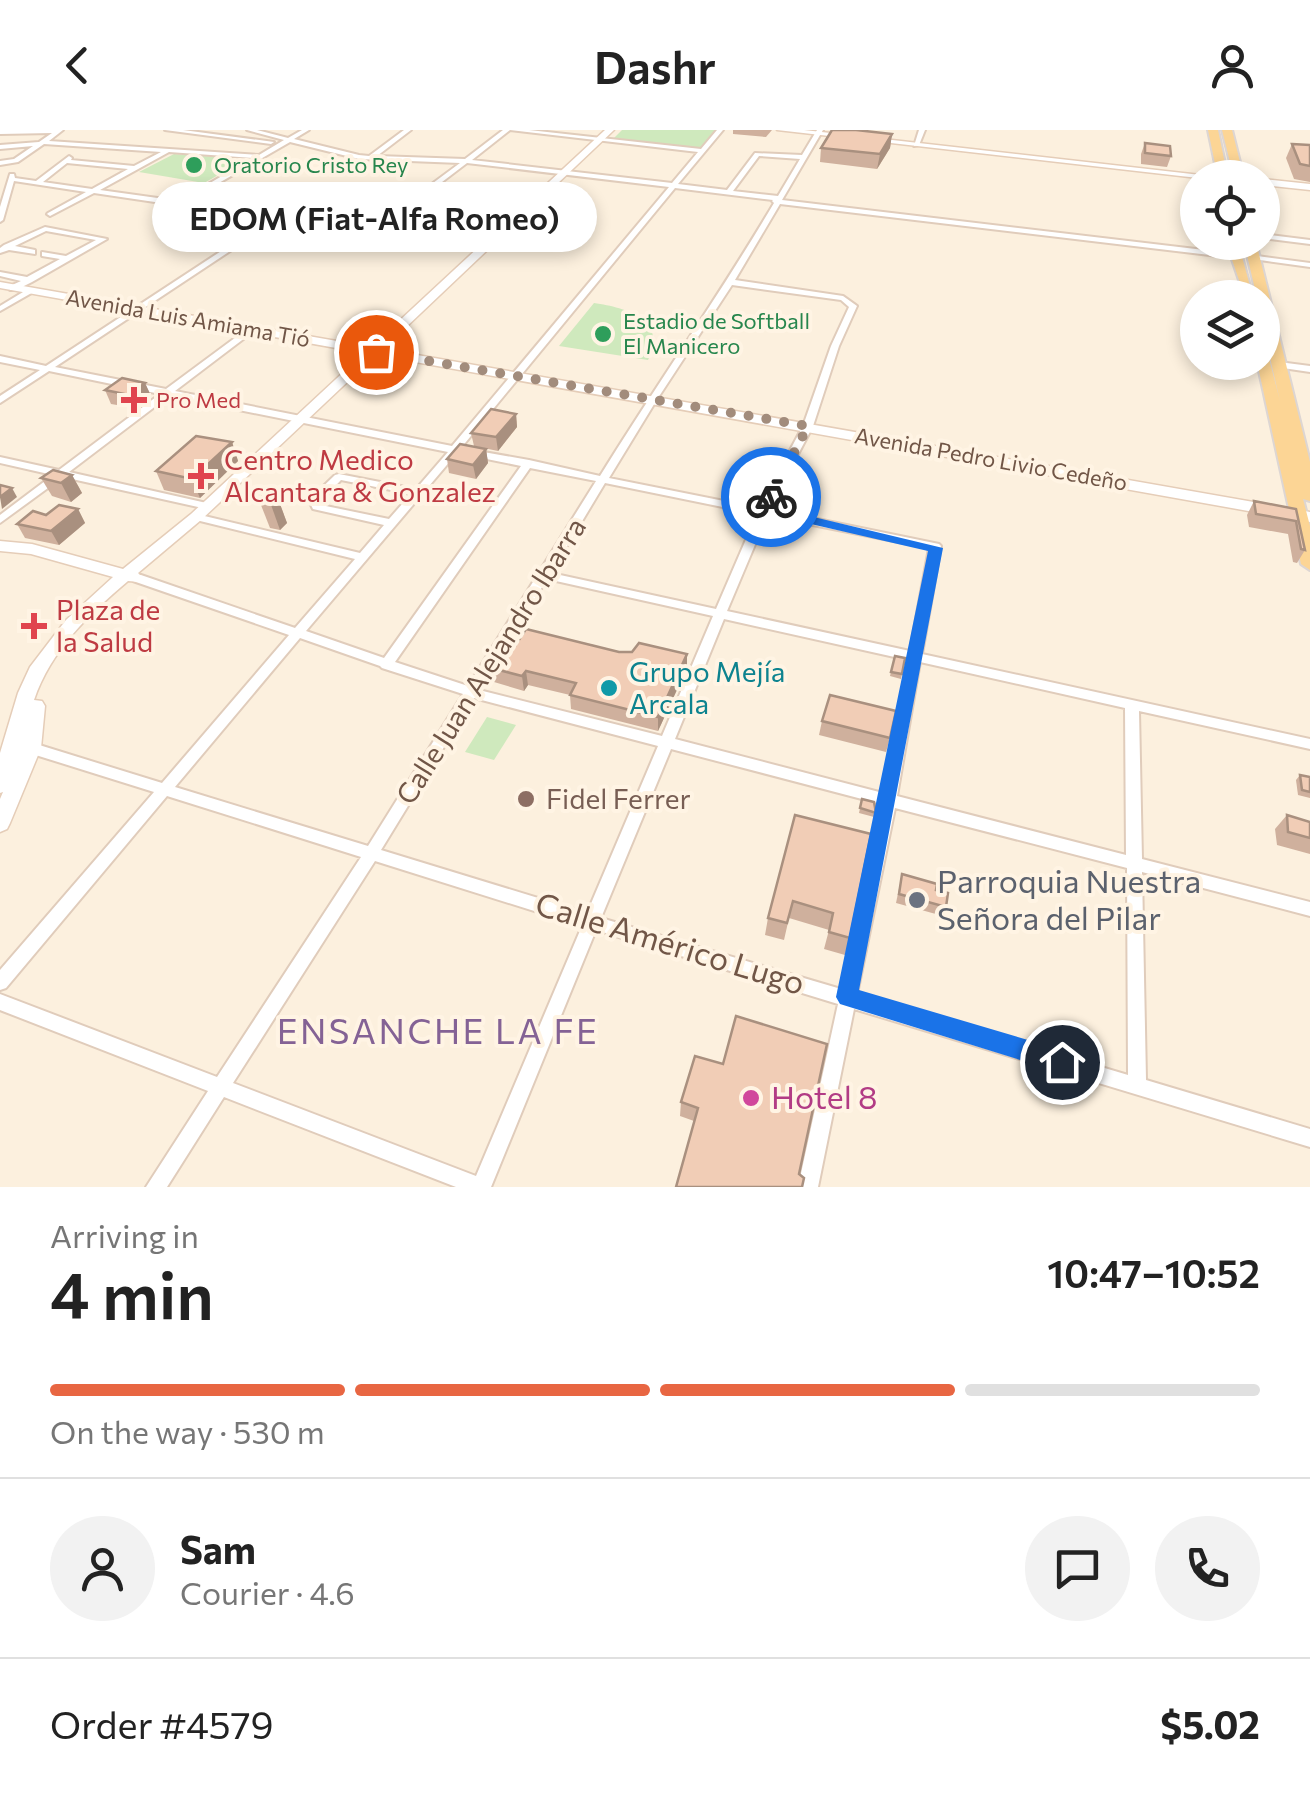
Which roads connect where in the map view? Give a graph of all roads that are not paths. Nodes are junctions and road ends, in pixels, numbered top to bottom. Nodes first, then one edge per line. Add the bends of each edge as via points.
1 (59, 130) edge
2 (168, 130) edge
3 (250, 130) edge
4 (306, 130) edge
5 (408, 130) edge
6 (510, 130) edge
7 (720, 130) edge
8 (781, 130) edge
9 (922, 130) edge
10 (1221, 130) edge
11 (29, 131) edge
12 (0, 132) edge
13 (818, 132) edge
14 (605, 135) edge
15 (287, 141) junction
16 (41, 144) junction
17 (87, 144) junction
18 (916, 145) junction
19 (0, 148) edge
20 (169, 150) junction
21 (703, 151) junction
22 (261, 157) junction
23 (370, 158) junction
24 (802, 158) junction
25 (1223, 160) edge
26 (1231, 160) edge
27 (16, 161) junction
28 (66, 161) junction
29 (468, 161) junction
30 (0, 163) edge
31 (135, 168) junction
32 (565, 172) junction
33 (1180, 173) edge
34 (12, 179) junction
35 (37, 183) junction
36 (1280, 184) edge
37 (674, 185) junction
38 (1310, 187) edge
39 (92, 192) junction
40 (729, 192) junction
41 (776, 200) junction
42 (178, 204) junction
43 (50, 214) dead end
44 (274, 218) junction
45 (0, 220) edge
46 (372, 232) junction
47 (1280, 238) edge
48 (1180, 241) edge
49 (1310, 242) edge
50 (484, 248) junction
51 (4, 249) edge
52 (32, 252) dead end
53 (45, 254) dead end
54 (70, 259) junction
55 (1274, 260) edge
56 (1310, 265) edge
57 (0, 274) edge
58 (730, 282) junction
59 (30, 286) junction
60 (7, 287) edge
61 (0, 308) edge
62 (138, 309) junction
63 (251, 329) junction
64 (376, 352) junction
65 (0, 358) edge
66 (1280, 365) edge
67 (48, 368) junction
68 (1280, 369) edge
69 (1310, 369) edge
70 (512, 377) junction
71 (1269, 380) edge
72 (169, 392) junction
73 (0, 400) edge
74 (652, 401) junction
75 (302, 418) junction
76 (808, 426) junction
77 (456, 448) junction
78 (0, 460) edge
79 (529, 463) junction
80 (61, 474) junction
81 (604, 478) junction
82 (416, 492) junction
83 (1310, 496) edge
84 (206, 506) junction
85 (764, 509) junction
86 (1304, 516) edge
87 (196, 517) junction
88 (0, 520) edge
89 (391, 523) junction
90 (0, 543) edge
91 (362, 557) junction
92 (1310, 564) edge
93 (545, 575) junction
94 (131, 577) junction
95 (723, 615) junction
96 (298, 633) junction
97 (916, 657) junction
98 (386, 665) junction
99 (470, 692) junction
100 (1132, 704) junction
101 (20, 725) junction
102 (668, 744) junction
103 (1310, 744) edge
104 (31, 748) junction
105 (0, 784) edge
106 (166, 790) junction
107 (889, 800) junction
108 (0, 823) edge
109 (371, 854) junction
110 (1133, 864) junction
111 (1310, 909) edge
112 (592, 922) junction
113 (0, 982) edge
114 (847, 997) junction
115 (0, 1002) edge
116 (1137, 1084) junction
117 (218, 1088) junction
118 (1310, 1138) edge
119 (156, 1187) edge
120 (481, 1187) edge
121 (808, 1187) edge

1 - 11 street
1 - 16 street
2 - 15 street
3 - 15 street
4 - 15 street
5 - 23 street
6 - 14 street
6 - 29 street
7 - 21 street
8 - 13 main road
9 - 18 street
10 - 25 main road
10 - 26 main road
11 - 12 street
13 - 18 main road
13 - 24 street, Calle Juan Alejandro lbarra
14 - 21 street
14 - 32 main road
15 - 22 street
15 - 23 street
16 - 17 street
16 - 19 street
16 - 27 street
17 - 20 street
17 - 28 street
18 - 33 main road
20 - 22 street
20 - 31 street
21 - 37 street
22 - 42 street
23 - 29 street
24 - 40 street via 757,154
24 - 41 street, Calle Juan Alejandro lbarra
27 - 30 street
27 - 34 street
28 - 31 street
28 - 35 street
29 - 32 street
29 - 46 street
31 - 39 street
32 - 37 street
32 - 50 main road
34 - 35 street
34 - 45 street
35 - 39 street
36 - 38 main road
37 - 40 street
37 - 70 street
39 - 42 street
39 - 43 street
40 - 41 street
41 - 48 street
41 - 58 street, Calle Juan Alejandro lbarra
42 - 44 street
44 - 46 street
44 - 62 street
46 - 50 street
47 - 49 street
50 - 64 main road
51 - 52 street
51 - 54 street via 45,230 103,240
53 - 54 street
54 - 59 street
55 - 56 street
57 - 59 street
58 - 74 street, Calle Juan Alejandro lbarra
58 - 76 street via 843,298 853,306
59 - 60 main road, Avenida Luis Amiama Tió
59 - 61 street
59 - 62 main road, Avenida Luis Amiama Tió
62 - 63 main road, Avenida Luis Amiama Tió
62 - 67 street
63 - 64 main road, Avenida Luis Amiama Tió
63 - 72 street
64 - 70 main road, Avenida Pedro Livio Cedeño
64 - 75 main road
65 - 67 street
66 - 69 street
67 - 72 street
67 - 73 street
68 - 83 main road
70 - 74 main road, Avenida Pedro Livio Cedeño
70 - 77 street
71 - 86 main road
72 - 75 street
72 - 80 street
74 - 76 main road, Avenida Pedro Livio Cedeño
74 - 81 street, Calle Juan Alejandro lbarra
75 - 77 street
75 - 84 main road
76 - 85 street
76 - 86 main road, Avenida Pedro Livio Cedeño
77 - 79 street
77 - 82 street
78 - 80 street
79 - 81 street
79 - 98 street
80 - 84 street
80 - 88 street
81 - 85 street
81 - 93 street, Calle Juan Alejandro lbarra
82 - 89 street
82 - 89 street via 339,477 314,501
84 - 87 main road
85 - 95 street
85 - 97 street via 935,546
86 - 92 main road
87 - 91 street
87 - 94 main road
89 - 91 street
90 - 94 main road
91 - 96 street
93 - 95 street
93 - 99 street, Calle Juan Alejandro lbarra
94 - 96 street
94 - 101 main road via 41,664
94 - 104 main road via 50,671 38,698
95 - 97 street
95 - 102 street
96 - 98 street
96 - 106 street
97 - 100 street
97 - 107 street
98 - 99 street
99 - 102 street
99 - 109 street, Calle Juan Alejandro lbarra
100 - 103 street
100 - 110 street
101 - 104 street
101 - 105 main road
102 - 107 street
102 - 112 street
104 - 106 street, Calle Américo Lugo
104 - 108 main road
106 - 109 street, Calle Américo Lugo
106 - 113 street
107 - 110 street
107 - 114 street
109 - 112 street, Calle Américo Lugo
109 - 117 street, Calle Juan Alejandro lbarra
110 - 111 street
110 - 116 street
112 - 114 street, Calle Américo Lugo
112 - 120 street
114 - 116 street, Calle Américo Lugo
114 - 121 street
115 - 117 street
116 - 118 street, Calle Américo Lugo
117 - 119 street, Calle Juan Alejandro lbarra
117 - 120 street

